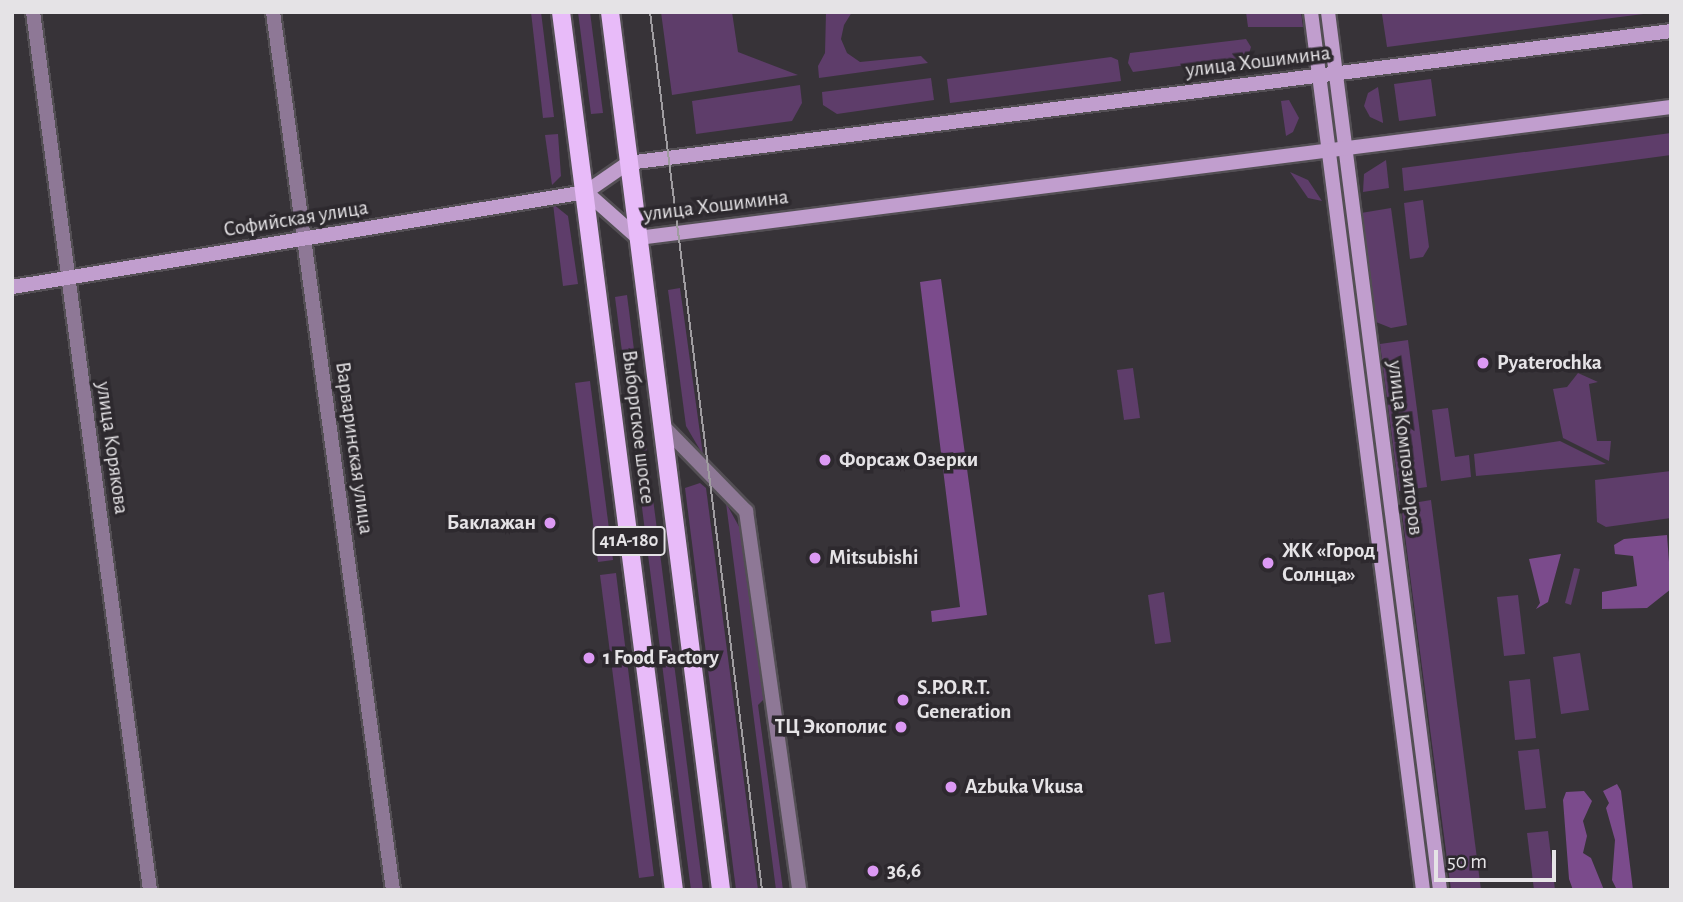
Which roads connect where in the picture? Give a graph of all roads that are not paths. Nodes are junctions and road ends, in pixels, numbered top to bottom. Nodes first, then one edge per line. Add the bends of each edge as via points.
1 (33, 12) edge
2 (273, 12) edge
3 (561, 12) edge
4 (610, 12) edge
5 (1311, 12) edge
6 (1328, 12) edge
7 (1671, 31) edge
8 (1336, 73) junction
9 (1319, 75) junction
10 (1671, 107) edge
11 (1345, 148) junction
12 (1329, 150) junction
13 (628, 163) junction
14 (586, 192) junction
15 (638, 238) junction
16 (304, 239) junction
17 (68, 278) junction
18 (12, 287) edge
19 (661, 424) junction
20 (150, 890) edge
21 (393, 890) edge
22 (674, 890) edge
23 (721, 890) edge
24 (799, 890) edge
25 (1423, 890) edge
26 (1440, 890) edge

1 - 17 street, улица Корякова
2 - 16 street, Варваринская улица
3 - 14 main road, Выборгское шоссе / 41А-180
4 - 13 main road, Выборгское шоссе / 41А-180
5 - 9 street, улица Композиторов
6 - 8 street, улица Композиторов
7 - 8 street, улица Хошимина
8 - 9 street, улица Хошимина
8 - 11 street, улица Композиторов
9 - 12 street, улица Композиторов
9 - 13 street, улица Хошимина
10 - 11 street, улица Хошимина
11 - 12 street, улица Хошимина
11 - 26 street, улица Композиторов
12 - 15 street, улица Хошимина
12 - 25 street, улица Композиторов
13 - 14 street, улица Хошимина
13 - 15 main road, Выборгское шоссе / 41А-180
14 - 15 street, улица Хошимина
14 - 16 street, Софийская улица
14 - 22 main road, Выборгское шоссе / 41А-180
15 - 19 main road, Выборгское шоссе / 41А-180
16 - 17 street, Софийская улица
16 - 21 street, Варваринская улица
17 - 18 street, Софийская улица
17 - 20 street, улица Корякова
19 - 23 main road, Выборгское шоссе / 41А-180
19 - 24 street via 747,511

